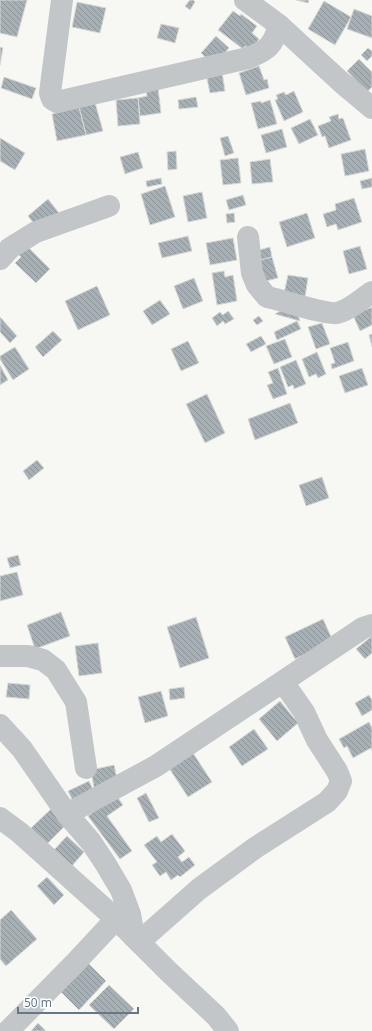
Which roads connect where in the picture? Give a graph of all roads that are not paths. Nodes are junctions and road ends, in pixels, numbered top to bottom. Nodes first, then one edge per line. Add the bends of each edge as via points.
1 (62, 0) edge
2 (245, 0) edge
3 (279, 25) junction
4 (372, 108) edge
5 (109, 206) dead end
6 (248, 237) dead end
7 (0, 259) edge
8 (372, 292) edge
9 (372, 625) edge
10 (0, 656) edge
11 (283, 682) junction
12 (0, 726) edge
13 (86, 768) dead end
14 (67, 814) junction
15 (0, 818) edge
16 (116, 919) junction
17 (137, 939) junction
18 (8, 1031) edge
19 (228, 1031) edge

1 - 3 street via 50,94 52,99 58,102 248,58 262,52 271,43
2 - 3 street
3 - 4 street
5 - 7 street via 36,232 10,248
6 - 8 street via 252,273 257,285 267,297 336,313
9 - 11 street via 363,628
10 - 13 street via 28,656 43,660 56,670 76,702
11 - 14 street via 156,766
11 - 17 street via 304,712 337,771 341,781 338,791 328,802 255,848 199,889
12 - 14 street via 22,749
14 - 17 street via 91,842 121,890
15 - 16 street
16 - 17 street
16 - 18 street
17 - 19 street via 216,1016

